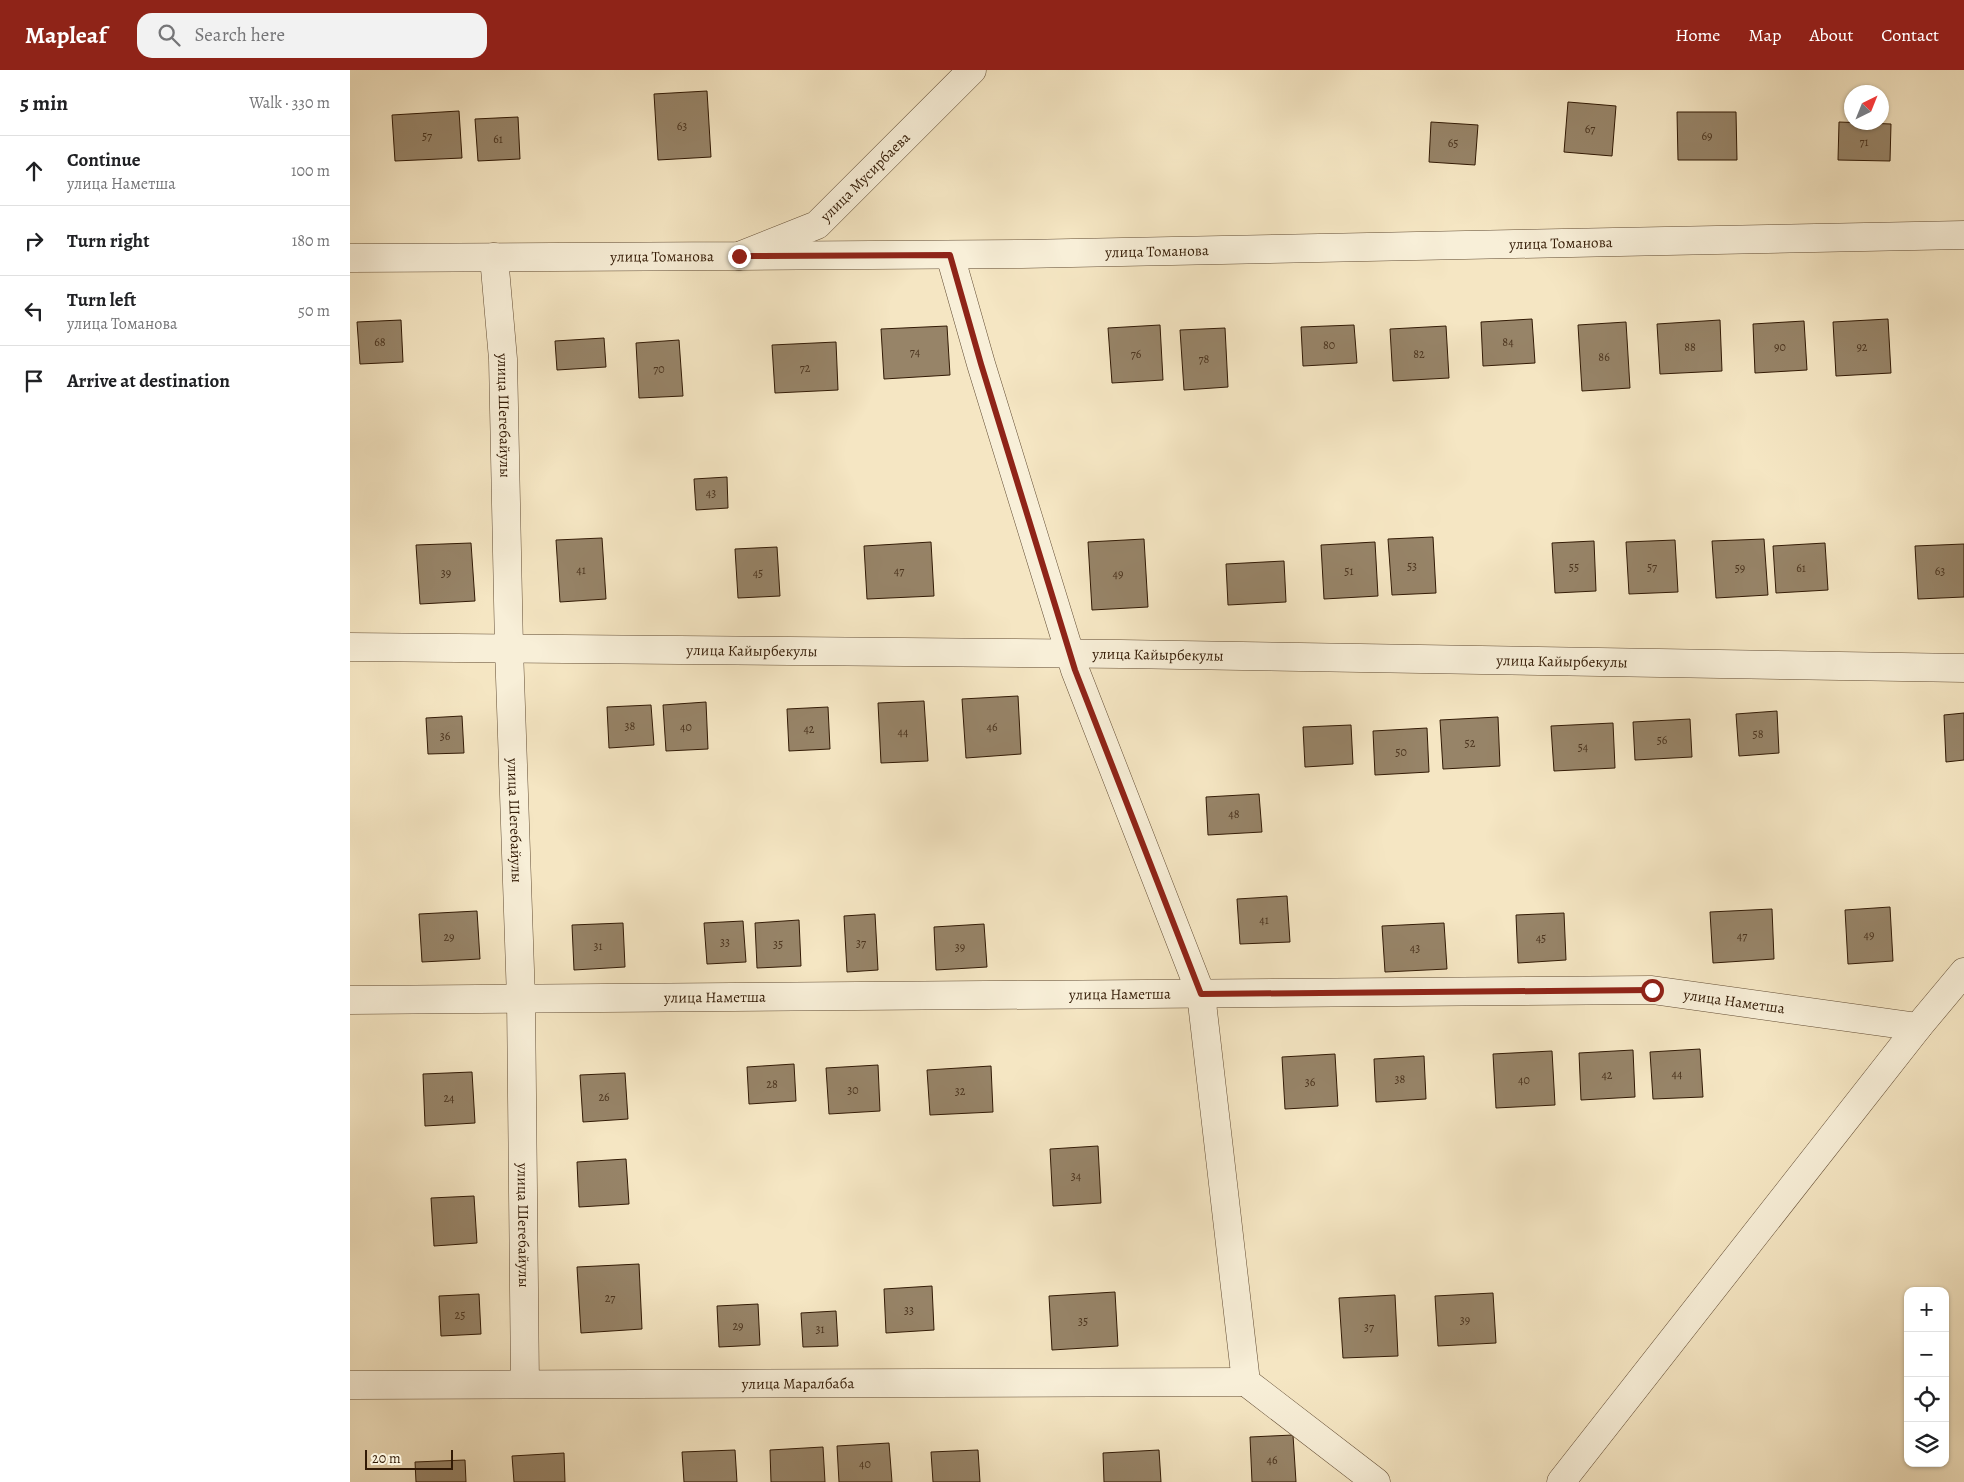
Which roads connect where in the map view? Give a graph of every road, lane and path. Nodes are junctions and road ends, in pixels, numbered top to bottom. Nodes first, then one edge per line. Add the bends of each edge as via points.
1 (972, 70) edge
2 (1964, 235) edge
3 (950, 255) junction
4 (739, 256) junction
5 (350, 258) edge
6 (494, 258) junction
7 (350, 647) edge
8 (508, 648) junction
9 (1069, 653) junction
10 (1964, 668) edge
11 (1964, 972) edge
12 (1201, 994) junction
13 (521, 999) junction
14 (350, 1000) edge
15 (1918, 1028) junction
16 (1246, 1382) junction
17 (525, 1384) junction
18 (350, 1385) edge
19 (1376, 1482) edge
20 (1561, 1482) edge

1 - 4 street, улица Мусирбаева via 816,225
2 - 3 street, улица Томанова
3 - 4 street, улица Томанова
3 - 9 street
4 - 6 street, улица Томанова
5 - 6 street, улица Томанова
6 - 8 street, улица Шегебайулы via 503,359
7 - 8 street, улица Кайырбекулы
8 - 9 street, улица Кайырбекулы
8 - 13 street, улица Шегебайулы
9 - 10 street, улица Кайырбекулы
9 - 12 street
11 - 15 street
12 - 13 street, улица Наметша
12 - 15 street, улица Наметша via 1652,990
12 - 16 street
13 - 14 street, улица Наметша
13 - 17 street, улица Шегебайулы
15 - 20 street
16 - 17 street, улица Маралбаба
16 - 19 street
17 - 18 street, улица Маралбаба

